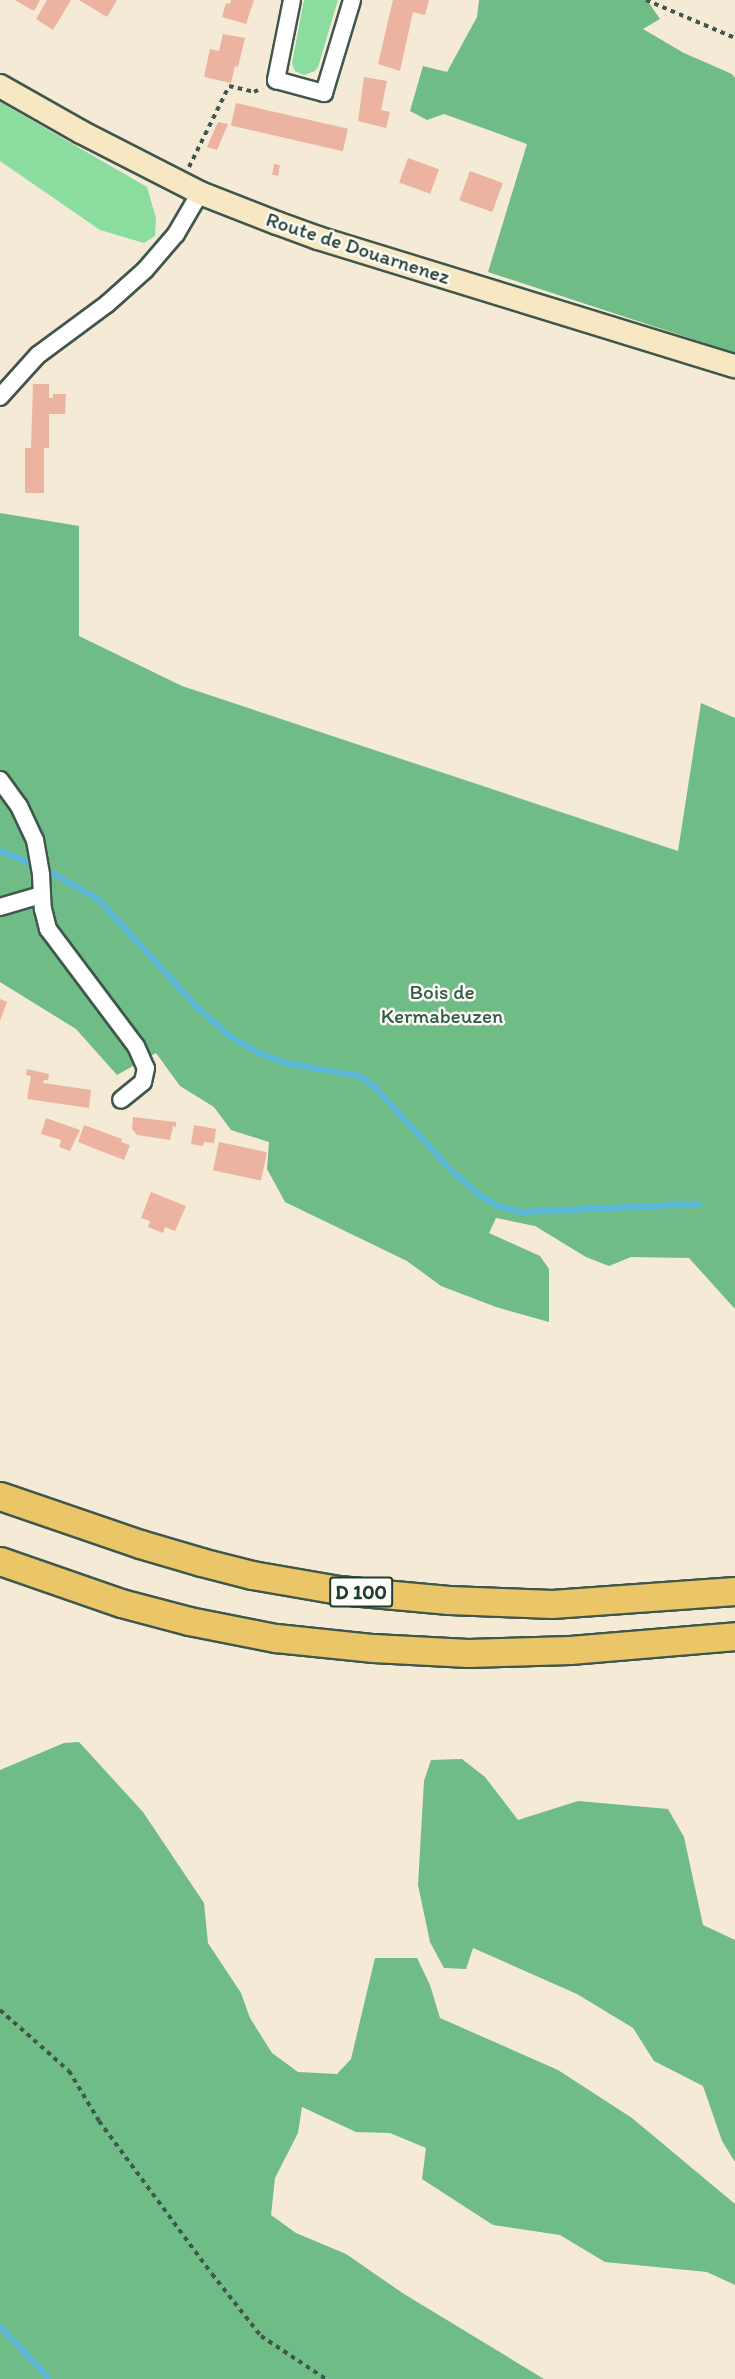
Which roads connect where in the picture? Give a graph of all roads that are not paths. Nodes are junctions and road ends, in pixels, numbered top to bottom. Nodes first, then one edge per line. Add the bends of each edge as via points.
1 (292, 0) edge
2 (352, 0) edge
3 (0, 86) edge
4 (191, 189) junction
5 (735, 366) edge
6 (0, 397) edge
7 (0, 780) edge
8 (41, 895) junction
9 (0, 907) edge
10 (121, 1100) dead end
11 (0, 1496) edge
12 (0, 1561) edge
13 (735, 1591) edge
14 (735, 1636) edge

1 - 2 street via 276,80 324,93
3 - 4 main road, Route de Douarnenez
4 - 5 main road, Route de Douarnenez via 318,238
4 - 6 street via 176,234 145,270 38,355
7 - 8 street via 19,806 35,840
8 - 9 street
8 - 10 street via 44,918 55,941 136,1046 147,1068 143,1082
11 - 13 highway, D 100 via 201,1562 339,1590 552,1604
12 - 14 highway via 121,1603 189,1621 276,1638 362,1647 468,1653 570,1650

